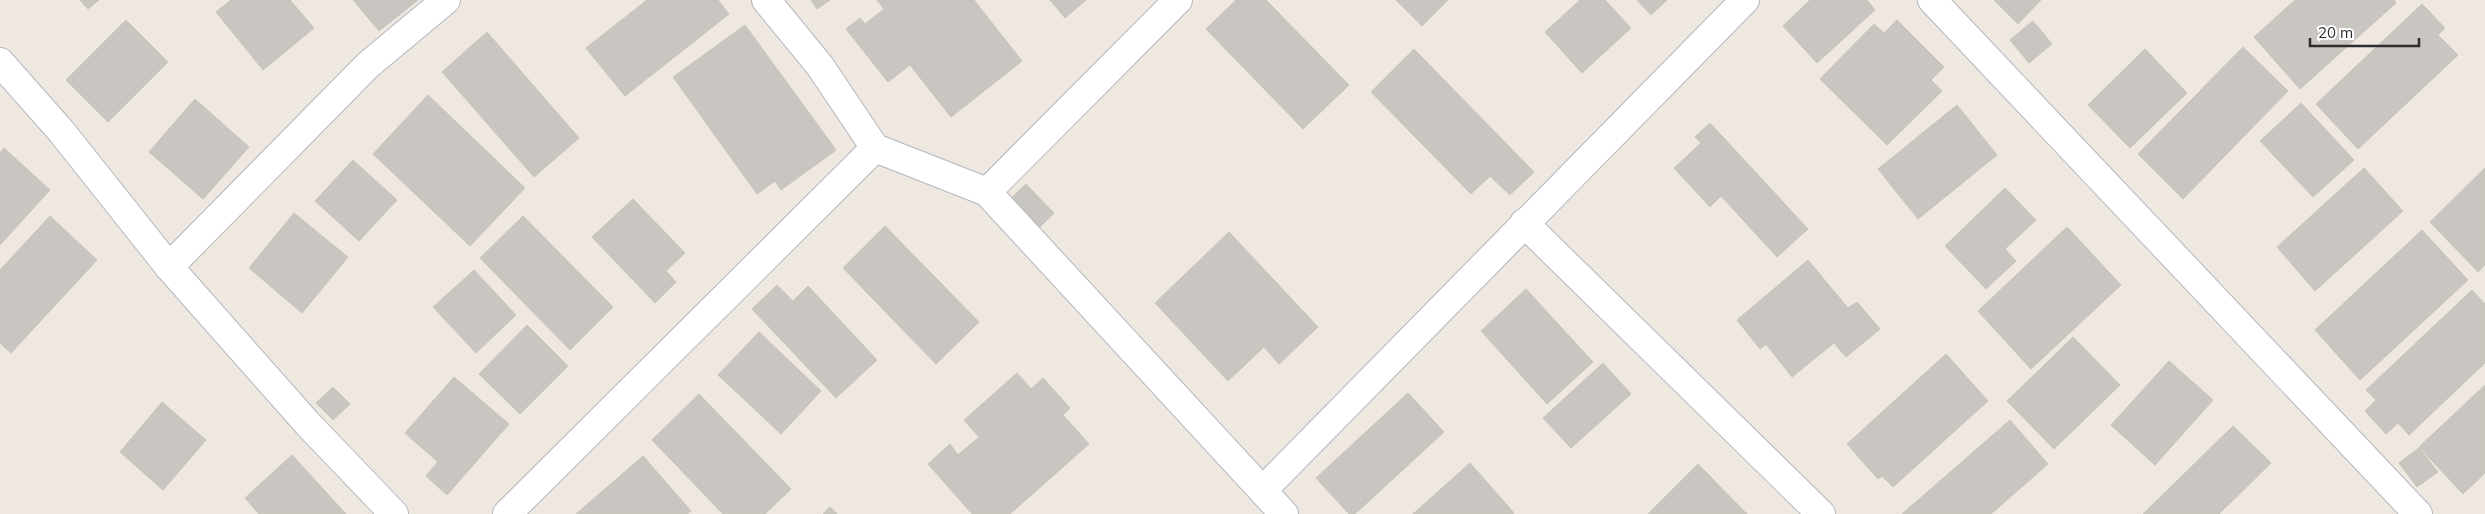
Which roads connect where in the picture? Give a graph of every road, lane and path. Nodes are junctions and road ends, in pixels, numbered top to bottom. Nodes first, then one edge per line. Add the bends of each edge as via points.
1 (446, 0) edge
2 (766, 0) edge
3 (1178, 0) edge
4 (1745, 0) edge
5 (1932, 0) edge
6 (0, 62) edge
7 (875, 148) junction
8 (986, 192) junction
9 (1524, 223) junction
10 (169, 267) junction
11 (1263, 490) junction
12 (394, 514) edge
13 (507, 514) edge
14 (1284, 514) edge
15 (1821, 514) edge
16 (2418, 514) edge

1 - 10 street via 368,65
2 - 7 street via 820,66
3 - 8 street
4 - 9 street
5 - 16 street
6 - 10 street via 61,131
7 - 8 street
7 - 13 street
8 - 11 street
9 - 11 street
9 - 15 street
10 - 12 street via 307,423
11 - 14 street

